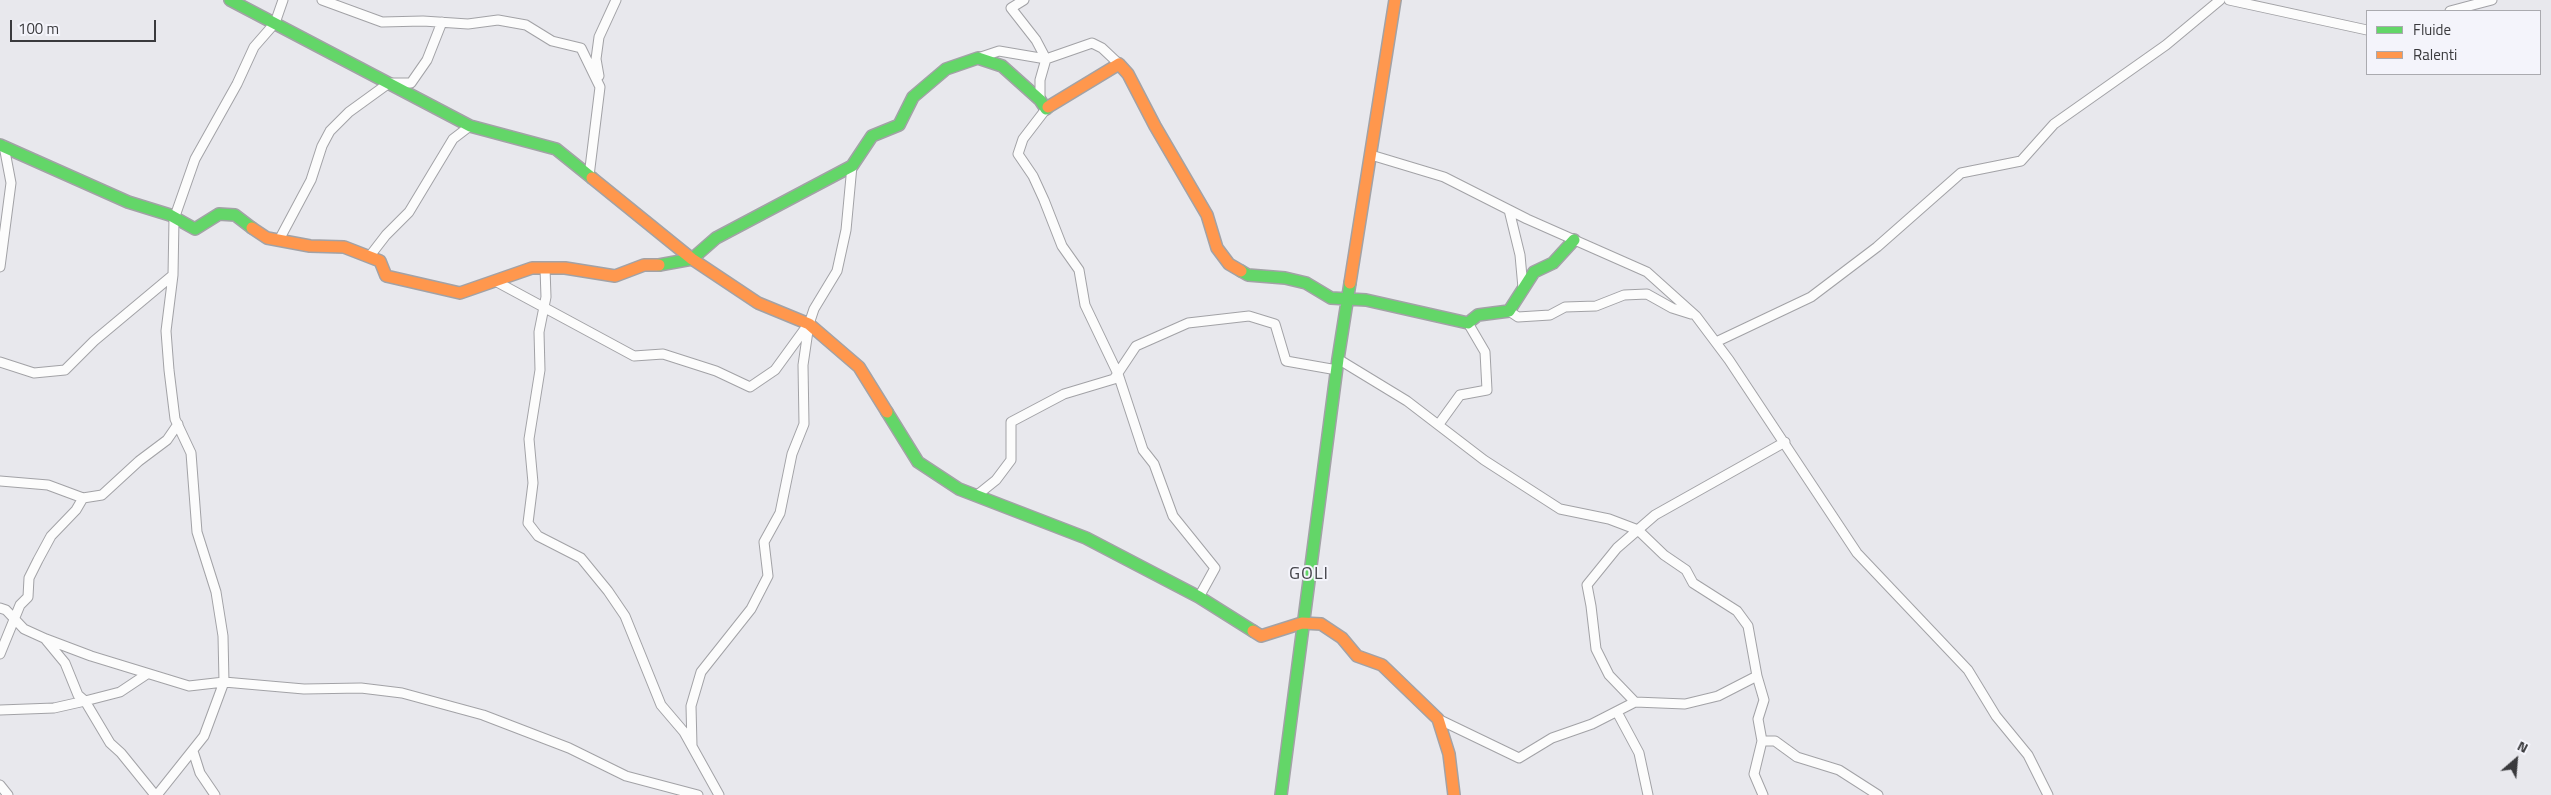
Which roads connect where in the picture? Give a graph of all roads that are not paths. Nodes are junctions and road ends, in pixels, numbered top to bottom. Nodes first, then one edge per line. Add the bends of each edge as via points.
1 (230, 0) edge
2 (283, 0) edge
3 (322, 0) edge
4 (616, 0) edge
5 (1024, 0) edge
6 (1395, 0) edge
7 (2220, 0) edge
8 (2229, 0) edge
9 (2492, 0) edge
10 (2454, 10) edge
11 (442, 22) junction
12 (275, 23) junction
13 (2366, 30) edge
14 (978, 58) junction
15 (1046, 59) junction
16 (1119, 64) junction
17 (389, 83) junction
18 (600, 86) junction
19 (1043, 104) junction
20 (470, 126) junction
21 (2, 146) edge
22 (1371, 155) junction
23 (852, 166) junction
24 (589, 176) junction
25 (1509, 210) junction
26 (174, 219) junction
27 (279, 240) junction
28 (1574, 240) junction
29 (369, 257) junction
30 (692, 259) junction
31 (0, 267) edge
32 (545, 268) junction
33 (172, 275) junction
34 (497, 282) junction
35 (1523, 288) junction
36 (1348, 299) junction
37 (544, 309) junction
38 (1509, 310) junction
39 (1696, 316) junction
40 (1468, 323) junction
41 (809, 324) junction
42 (1716, 342) junction
43 (0, 362) edge
44 (1337, 364) junction
45 (1118, 374) junction
46 (178, 424) junction
47 (1439, 424) junction
48 (1785, 442) junction
49 (0, 481) edge
50 (976, 496) junction
51 (83, 498) junction
52 (1638, 530) junction
53 (1199, 597) junction
54 (0, 608) edge
55 (15, 620) junction
56 (1302, 623) junction
57 (46, 639) junction
58 (0, 654) edge
59 (147, 674) junction
60 (1756, 676) junction
61 (224, 682) junction
62 (85, 701) junction
63 (1635, 702) junction
64 (0, 710) edge
65 (1617, 712) junction
66 (1438, 719) junction
67 (1762, 741) junction
68 (692, 746) junction
69 (192, 751) junction
70 (0, 785) edge
71 (8, 795) edge
72 (156, 795) edge
73 (215, 795) edge
74 (698, 795) edge
75 (719, 795) edge
76 (1281, 795) edge
77 (1454, 795) edge
78 (1648, 795) edge
79 (1763, 795) edge
80 (1878, 795) edge
81 (2048, 795) edge

1 - 12 street
2 - 12 street
3 - 11 street via 382,22
4 - 18 street via 599,37 596,60
5 - 15 street via 1011,8 1036,40
6 - 22 street
7 - 42 street via 2166,45 2054,124 2020,160 1961,173 1877,247 1811,297
8 - 13 street
9 - 10 street
11 - 17 street via 427,60 411,83
11 - 18 street via 468,24 498,20 526,25 552,41 581,48
12 - 17 street
12 - 26 street via 254,47 199,151
14 - 15 street via 999,51
14 - 19 street via 1002,66
14 - 23 street via 946,69 913,97 899,125 872,136
15 - 16 street via 1092,43
15 - 19 street via 1040,80
16 - 19 street
16 - 36 street via 1128,74 1203,208 1217,248 1229,264 1248,274 1306,283 1331,298
17 - 20 street
17 - 27 street via 348,112 330,130 311,180
18 - 24 street
19 - 45 street via 1018,154 1033,176 1062,246 1079,270 1085,305
20 - 24 street via 556,150
20 - 29 street via 453,139 409,212 386,234
21 - 26 street via 89,186
21 - 31 street via 11,183
22 - 25 street via 1444,177
22 - 36 street
23 - 30 street via 716,238
23 - 41 street via 846,230 837,271 814,309
24 - 30 street
25 - 28 street
25 - 35 street via 1520,255
26 - 27 street via 195,228 219,214 235,215 267,238
26 - 33 street
27 - 29 street via 344,248
28 - 35 street via 1552,263 1534,272
28 - 39 street via 1647,272
29 - 34 street via 380,261 386,276 427,287 460,293
30 - 32 street via 663,265 644,264 615,276
30 - 41 street via 758,303
32 - 34 street via 532,268
32 - 37 street
33 - 43 street via 65,370 34,373
33 - 46 street via 166,330
34 - 37 street
35 - 38 street
36 - 40 street via 1436,314
36 - 44 street
37 - 41 street via 634,356 663,354 750,386 775,370
37 - 68 street via 540,370 529,439 533,483 528,523 538,536 581,558 608,591 626,616 661,705
38 - 39 street via 1518,317 1550,315 1565,307 1596,306 1624,295 1647,294 1672,308
38 - 40 street via 1478,315
39 - 42 street
40 - 47 street via 1485,352 1487,390 1460,396
41 - 50 street via 859,366 918,462 959,489
41 - 68 street via 803,365 804,424 792,454 780,513 764,542 768,576 751,609 701,672 691,706
42 - 48 street
44 - 45 street via 1286,361 1275,324 1249,316 1188,323 1136,346
44 - 47 street via 1407,401
44 - 56 street
45 - 50 street via 1114,379 1064,394 1011,422 1010,460 996,480
45 - 53 street via 1143,450 1154,464 1172,516 1215,568
46 - 51 street via 168,440 102,495
46 - 61 street via 191,453 197,532 216,592 223,636
47 - 52 street via 1484,460 1560,509 1609,519
48 - 52 street via 1655,515
48 - 81 street via 1857,553 1968,670 1996,716 2028,755
49 - 51 street via 48,485
50 - 53 street via 1086,538
51 - 55 street via 51,536 29,578 28,596 20,605
52 - 60 street via 1664,555 1686,570 1693,583 1737,610 1748,626
52 - 63 street via 1616,548 1586,585 1592,606 1596,649 1609,675
53 - 56 street via 1261,636
54 - 55 street
55 - 57 street via 24,629
55 - 58 street
56 - 66 street via 1321,624 1342,638 1357,656 1382,665
56 - 76 street
57 - 59 street
57 - 62 street via 65,663 78,695
59 - 61 street via 189,686
59 - 62 street via 120,692
60 - 63 street via 1718,696 1685,704
60 - 67 street via 1764,700 1758,719
61 - 69 street via 204,736
61 - 74 street via 402,693 499,721 569,748 626,776
62 - 64 street via 54,708
62 - 72 street via 110,743
63 - 65 street
65 - 66 street via 1552,738 1519,758
65 - 78 street via 1639,753
66 - 77 street via 1450,754
67 - 79 street via 1754,774
67 - 80 street via 1774,741 1797,757 1840,770
68 - 75 street
69 - 72 street
69 - 73 street via 200,773
70 - 71 street

